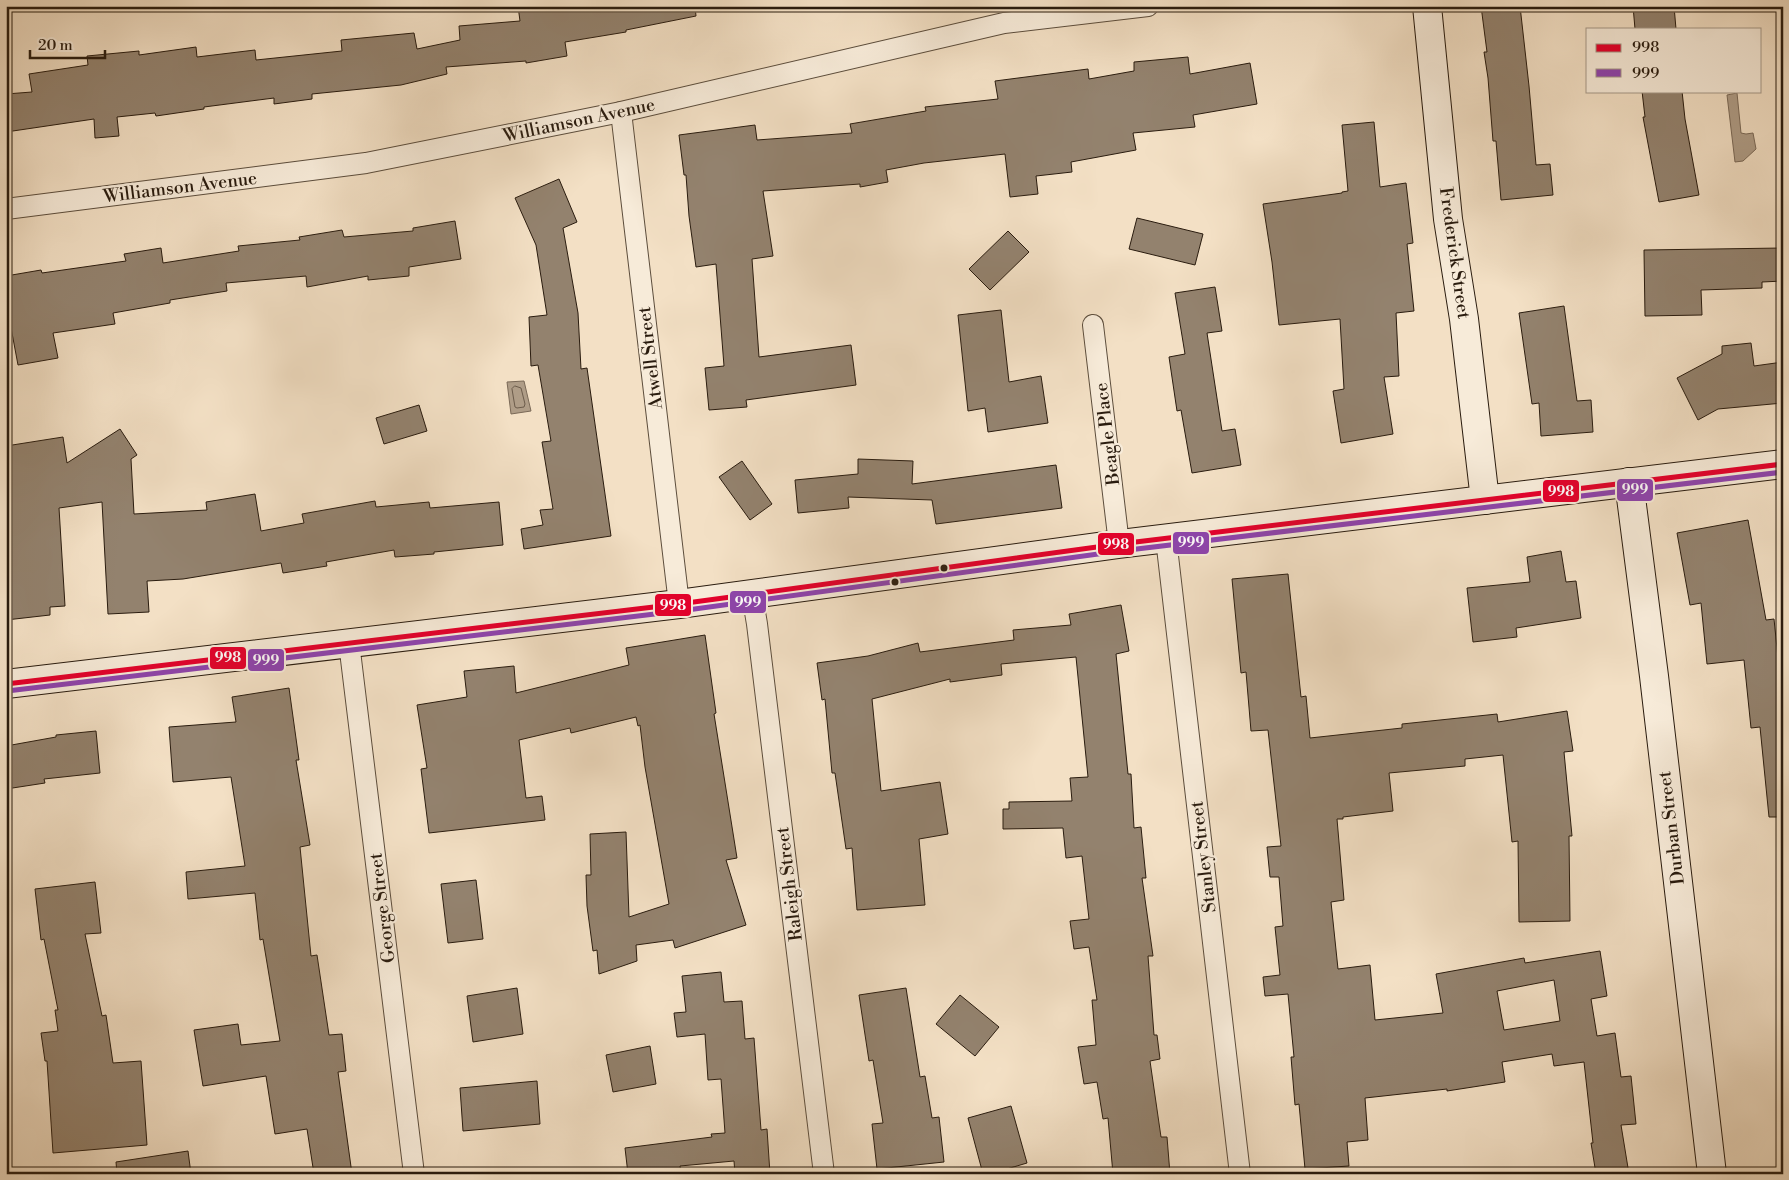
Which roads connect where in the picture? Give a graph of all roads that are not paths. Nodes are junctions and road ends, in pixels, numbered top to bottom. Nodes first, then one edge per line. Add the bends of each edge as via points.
1 (1148, 6) edge
2 (1426, 6) edge
3 (621, 112) junction
4 (6, 209) edge
5 (1094, 325) dead end
6 (1783, 464) edge
7 (1629, 482) junction
8 (1485, 500) junction
9 (1166, 539) junction
10 (1119, 544) junction
11 (752, 594) junction
12 (679, 604) junction
13 (349, 643) junction
14 (6, 684) edge
15 (414, 1174) edge
16 (824, 1174) edge
17 (1240, 1174) edge
18 (1712, 1174) edge

1 - 3 street, Williamson Avenue via 1004,23
2 - 8 main road, Frederick Street via 1448,218 1464,319
3 - 4 street, Williamson Avenue via 366,163
3 - 12 street, Atwell Street
5 - 10 street, Beagle Place
6 - 7 main road
7 - 8 main road
7 - 18 main road, Durban Street
8 - 9 main road
9 - 10 main road
9 - 17 street, Stanley Street
10 - 11 main road
11 - 12 main road
11 - 16 street, Raleigh Street
12 - 13 main road
13 - 14 main road
13 - 15 street, George Street

